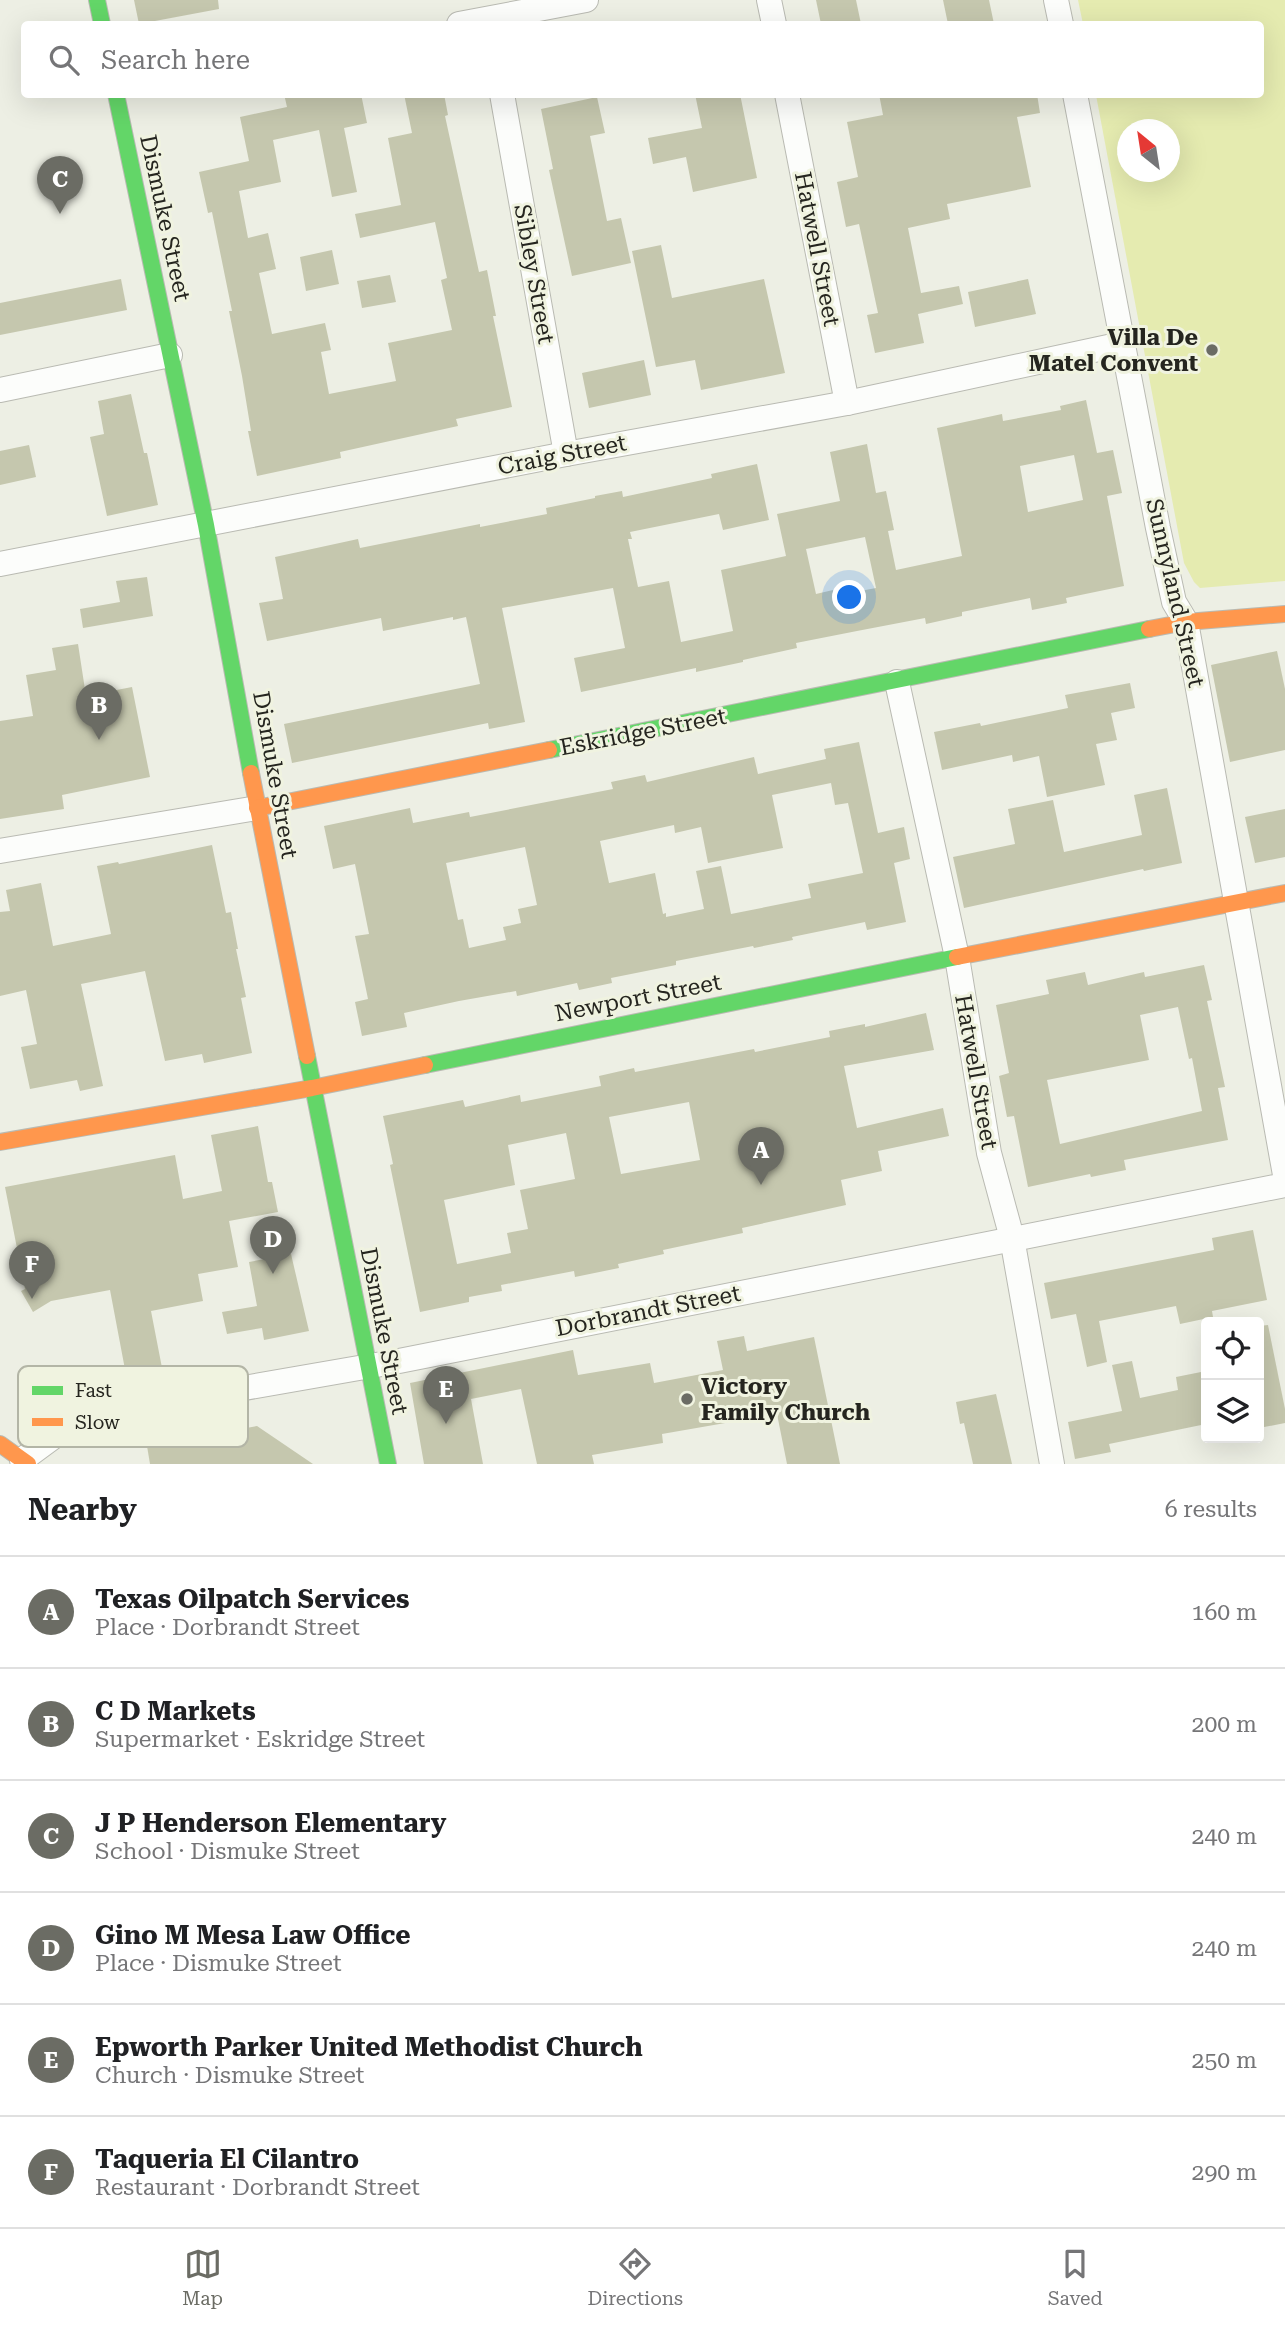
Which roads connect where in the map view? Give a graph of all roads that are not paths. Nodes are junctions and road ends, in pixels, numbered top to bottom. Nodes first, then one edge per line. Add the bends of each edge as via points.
1 (97, 0) edge
2 (586, 0) edge
3 (769, 0) edge
4 (1056, 0) edge
5 (101, 21) edge
6 (493, 21) edge
7 (773, 21) edge
8 (1060, 21) edge
9 (117, 98) edge
10 (503, 98) edge
11 (788, 98) edge
12 (1076, 98) edge
13 (1122, 344) junction
14 (170, 355) junction
15 (0, 390) edge
16 (847, 403) junction
17 (566, 454) junction
18 (206, 525) junction
19 (0, 564) edge
20 (1285, 614) edge
21 (1186, 622) junction
22 (897, 682) junction
23 (257, 808) junction
24 (0, 851) edge
25 (1285, 893) edge
26 (1235, 903) junction
27 (957, 957) junction
28 (312, 1087) junction
29 (0, 1142) edge
30 (1285, 1175) edge
31 (1285, 1185) edge
32 (1012, 1238) junction
33 (368, 1367) junction
34 (248, 1388) edge
35 (0, 1444) edge
36 (42, 1447) edge
37 (25, 1462) edge
38 (388, 1464) edge
39 (1052, 1464) edge

1 - 5 street
2 - 6 street
3 - 7 street
4 - 8 street
9 - 14 street, Dismuke Street
10 - 17 street, Sibley Street
11 - 16 street, Hatwell Street
12 - 13 street, Sunnyland Street
13 - 16 street, Craig Street
13 - 21 street, Sunnyland Street via 1174,602
14 - 15 street
14 - 18 street, Dismuke Street
16 - 17 street, Craig Street
17 - 18 street, Craig Street
18 - 19 street, Craig Street
18 - 23 street, Dismuke Street
20 - 21 street, Eskridge Street
21 - 22 street, Eskridge Street
21 - 26 street, Sunnyland Street
22 - 23 street, Eskridge Street
22 - 27 street, Hatwell Street
23 - 24 street, Eskridge Street
23 - 28 street, Dismuke Street
25 - 26 street, Newport Street
26 - 27 street, Newport Street
26 - 30 street, Sunnyland Street
27 - 28 street, Newport Street
27 - 32 street, Hatwell Street via 989,1153
28 - 29 street, Newport Street
28 - 33 street, Dismuke Street
31 - 32 street, Dorbrandt Street
32 - 33 street, Dorbrandt Street
32 - 39 street, Hatwell Street
33 - 34 street, Dorbrandt Street
33 - 38 street, Dismuke Street
35 - 37 street
36 - 37 street, Dorbrandt Street

